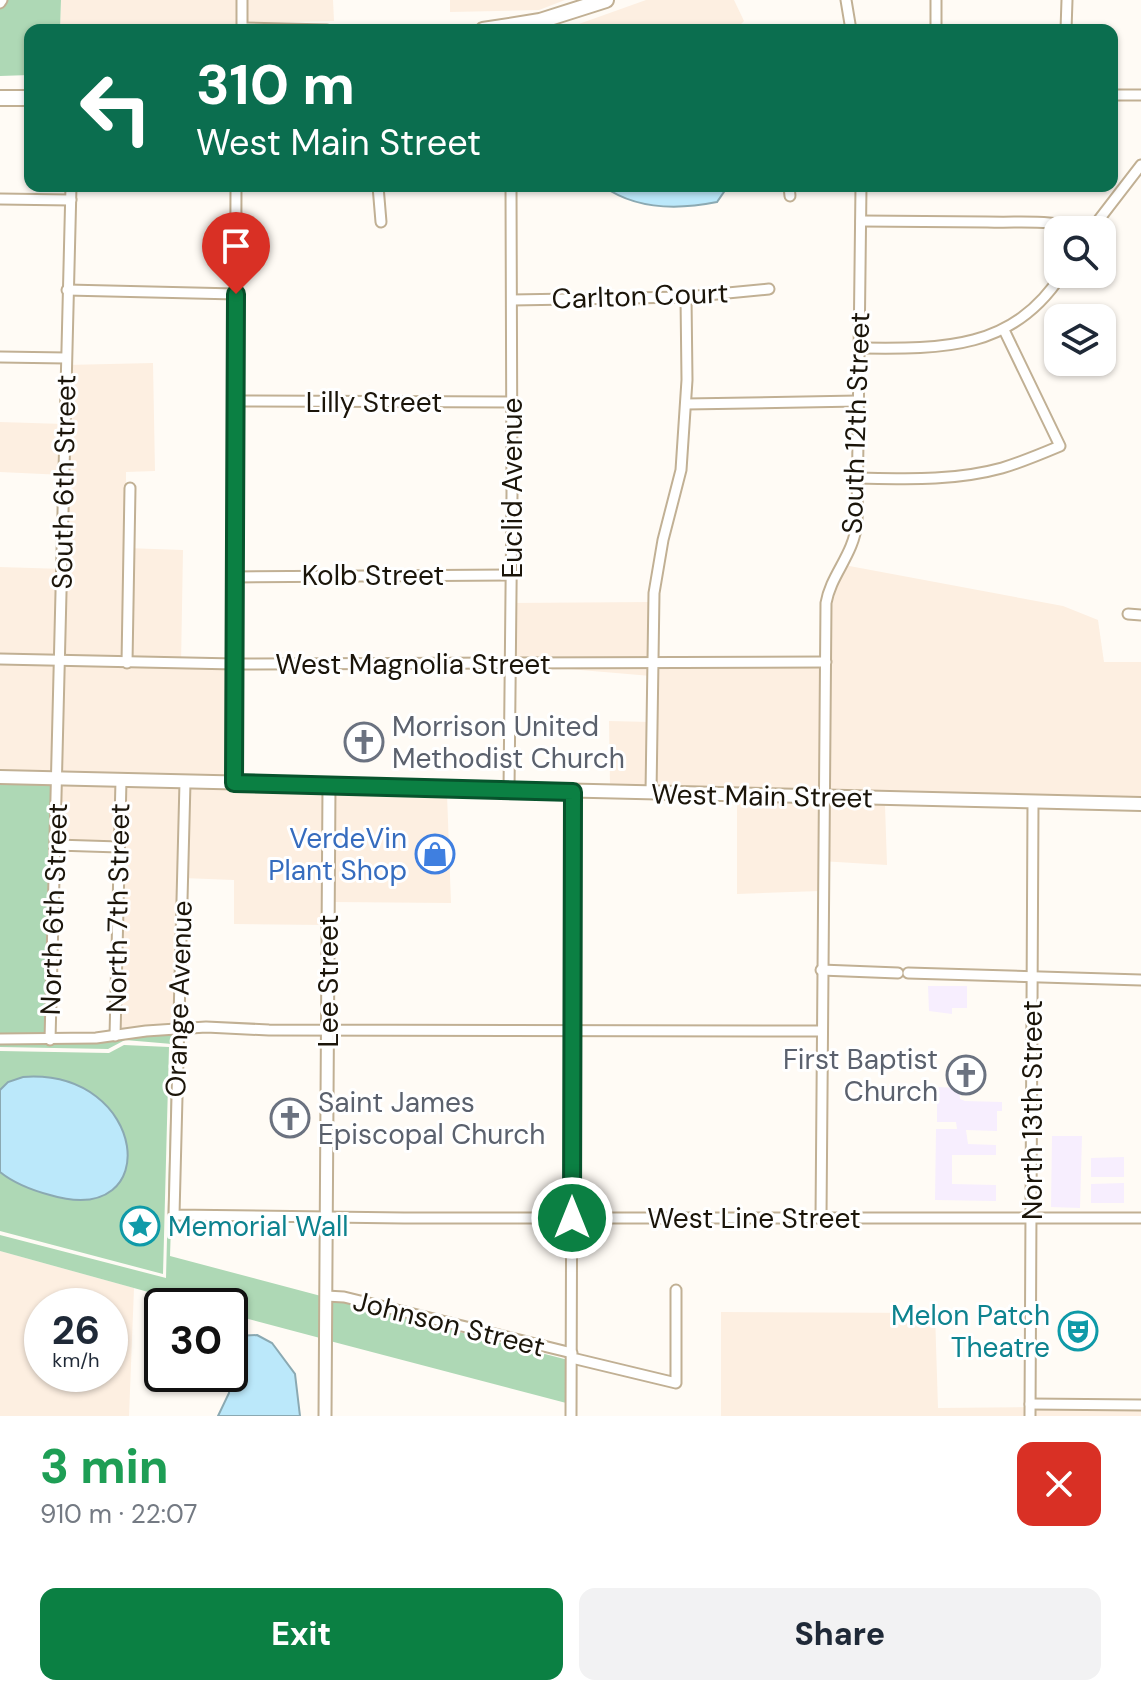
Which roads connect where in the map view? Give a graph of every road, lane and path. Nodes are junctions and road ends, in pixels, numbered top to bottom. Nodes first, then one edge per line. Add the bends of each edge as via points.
1 (242, 0) edge
2 (606, 0) edge
3 (846, 0) edge
4 (936, 0) edge
5 (1067, 0) edge
6 (242, 24) edge
7 (530, 24) edge
8 (850, 24) edge
9 (936, 24) edge
10 (1066, 24) edge
11 (1118, 95) edge
12 (1139, 95) edge
13 (0, 98) edge
14 (24, 98) edge
15 (1141, 165) edge
16 (71, 192) edge
17 (236, 192) edge
18 (378, 192) edge
19 (511, 192) edge
20 (861, 192) edge
21 (0, 199) edge
22 (71, 200) junction
23 (1100, 216) edge
24 (861, 221) junction
25 (1044, 221) edge
26 (381, 222) dead end
27 (1052, 288) edge
28 (769, 289) dead end
29 (67, 290) junction
30 (236, 294) junction
31 (686, 297) junction
32 (512, 300) junction
33 (1004, 330) junction
34 (860, 348) junction
35 (0, 357) edge
36 (66, 358) junction
37 (236, 401) junction
38 (858, 401) junction
39 (512, 402) junction
40 (686, 404) junction
41 (859, 478) junction
42 (130, 488) dead end
43 (512, 575) junction
44 (235, 577) junction
45 (1128, 614) dead end
46 (1141, 615) edge
47 (0, 659) edge
48 (61, 661) junction
49 (826, 662) junction
50 (127, 663) junction
51 (235, 664) junction
52 (653, 664) junction
53 (511, 665) junction
54 (0, 777) edge
55 (59, 779) junction
56 (121, 780) junction
57 (185, 782) junction
58 (234, 783) junction
59 (329, 785) junction
60 (509, 790) junction
61 (573, 792) junction
62 (651, 793) junction
63 (825, 798) junction
64 (1033, 803) junction
65 (1141, 804) edge
66 (56, 845) junction
67 (119, 847) junction
68 (821, 970) junction
69 (1033, 979) junction
70 (1141, 980) edge
71 (177, 1029) junction
72 (327, 1030) junction
73 (572, 1030) junction
74 (821, 1031) junction
75 (115, 1036) junction
76 (0, 1039) edge
77 (50, 1040) junction
78 (175, 1215) joint
79 (326, 1216) junction
80 (1032, 1217) junction
81 (572, 1218) junction
82 (821, 1218) junction
83 (1141, 1218) edge
84 (676, 1290) dead end
85 (326, 1296) junction
86 (572, 1356) junction
87 (1030, 1404) junction
88 (1141, 1405) edge
89 (573, 1415) edge
90 (325, 1416) edge
91 (1030, 1416) edge

1 - 6 street
2 - 7 main road
3 - 8 street
4 - 9 street
5 - 10 street
11 - 12 street
13 - 14 main road
15 - 23 street
16 - 22 street, South 6th Street
17 - 30 street
18 - 26 street
19 - 32 street, Euclid Avenue
20 - 24 street, South 12th Street
21 - 22 street
22 - 29 street, South 6th Street
24 - 25 street
24 - 34 street, South 12th Street
27 - 33 street
28 - 31 street, Carlton Court
29 - 30 street
29 - 36 street, South 6th Street
30 - 37 street
31 - 32 street, Carlton Court
31 - 40 street
32 - 39 street, Euclid Avenue
33 - 34 street via 926,347
33 - 41 street via 1060,446 980,473 932,479
34 - 38 street, South 12th Street
35 - 36 street
36 - 48 street, South 6th Street
37 - 39 street, Lilly Street
37 - 44 street
38 - 40 street
38 - 41 street, South 12th Street
39 - 43 street, Euclid Avenue
40 - 52 street via 678,488 655,584
41 - 49 street, South 12th Street via 856,536 826,603
42 - 50 street
43 - 44 street, Kolb Street
43 - 53 street, Euclid Avenue
44 - 51 street
45 - 46 street
47 - 48 street, West Magnolia Street
48 - 50 street, West Magnolia Street
48 - 55 street, South 6th Street
49 - 52 street, West Magnolia Street
49 - 63 street, South 12th Street
50 - 51 street, West Magnolia Street
51 - 53 street, West Magnolia Street
51 - 58 street
52 - 53 street, West Magnolia Street
52 - 62 street
53 - 60 street, Euclid Avenue
54 - 55 main road, West Main Street
55 - 56 main road, West Main Street
55 - 66 street, North 6th Street
56 - 57 main road, West Main Street
56 - 67 street, North 7th Street
57 - 58 main road, West Main Street
57 - 71 street, Orange Avenue
58 - 59 main road, West Main Street
59 - 60 main road, West Main Street
59 - 72 street, Lee Street
60 - 61 main road, West Main Street
61 - 62 main road, West Main Street
61 - 73 street
62 - 63 main road, West Main Street
63 - 64 main road, West Main Street
63 - 68 street, South 12th Street
64 - 65 main road, West Main Street
64 - 69 street, North 13th Street
66 - 67 street
66 - 77 street, North 6th Street
67 - 75 street, North 7th Street
68 - 69 street
68 - 74 street, South 12th Street
69 - 70 street
69 - 80 street, North 13th Street
71 - 72 street
71 - 75 street
71 - 78 street, Orange Avenue
72 - 73 street
72 - 79 street, Lee Street
73 - 74 street
73 - 81 street
74 - 82 street, South 12th Street
75 - 77 street
76 - 77 street
78 - 79 street, West Line Street
79 - 81 street, West Line Street
79 - 85 street, Lee Street
80 - 82 street, West Line Street
80 - 83 street, West Line Street
80 - 87 street, North 13th Street
81 - 82 street, West Line Street
81 - 86 street
84 - 86 street, Johnson Street via 676,1383
85 - 86 street, Johnson Street
85 - 90 street, Lee Street
86 - 89 street
87 - 88 street
87 - 91 street, North 13th Street

